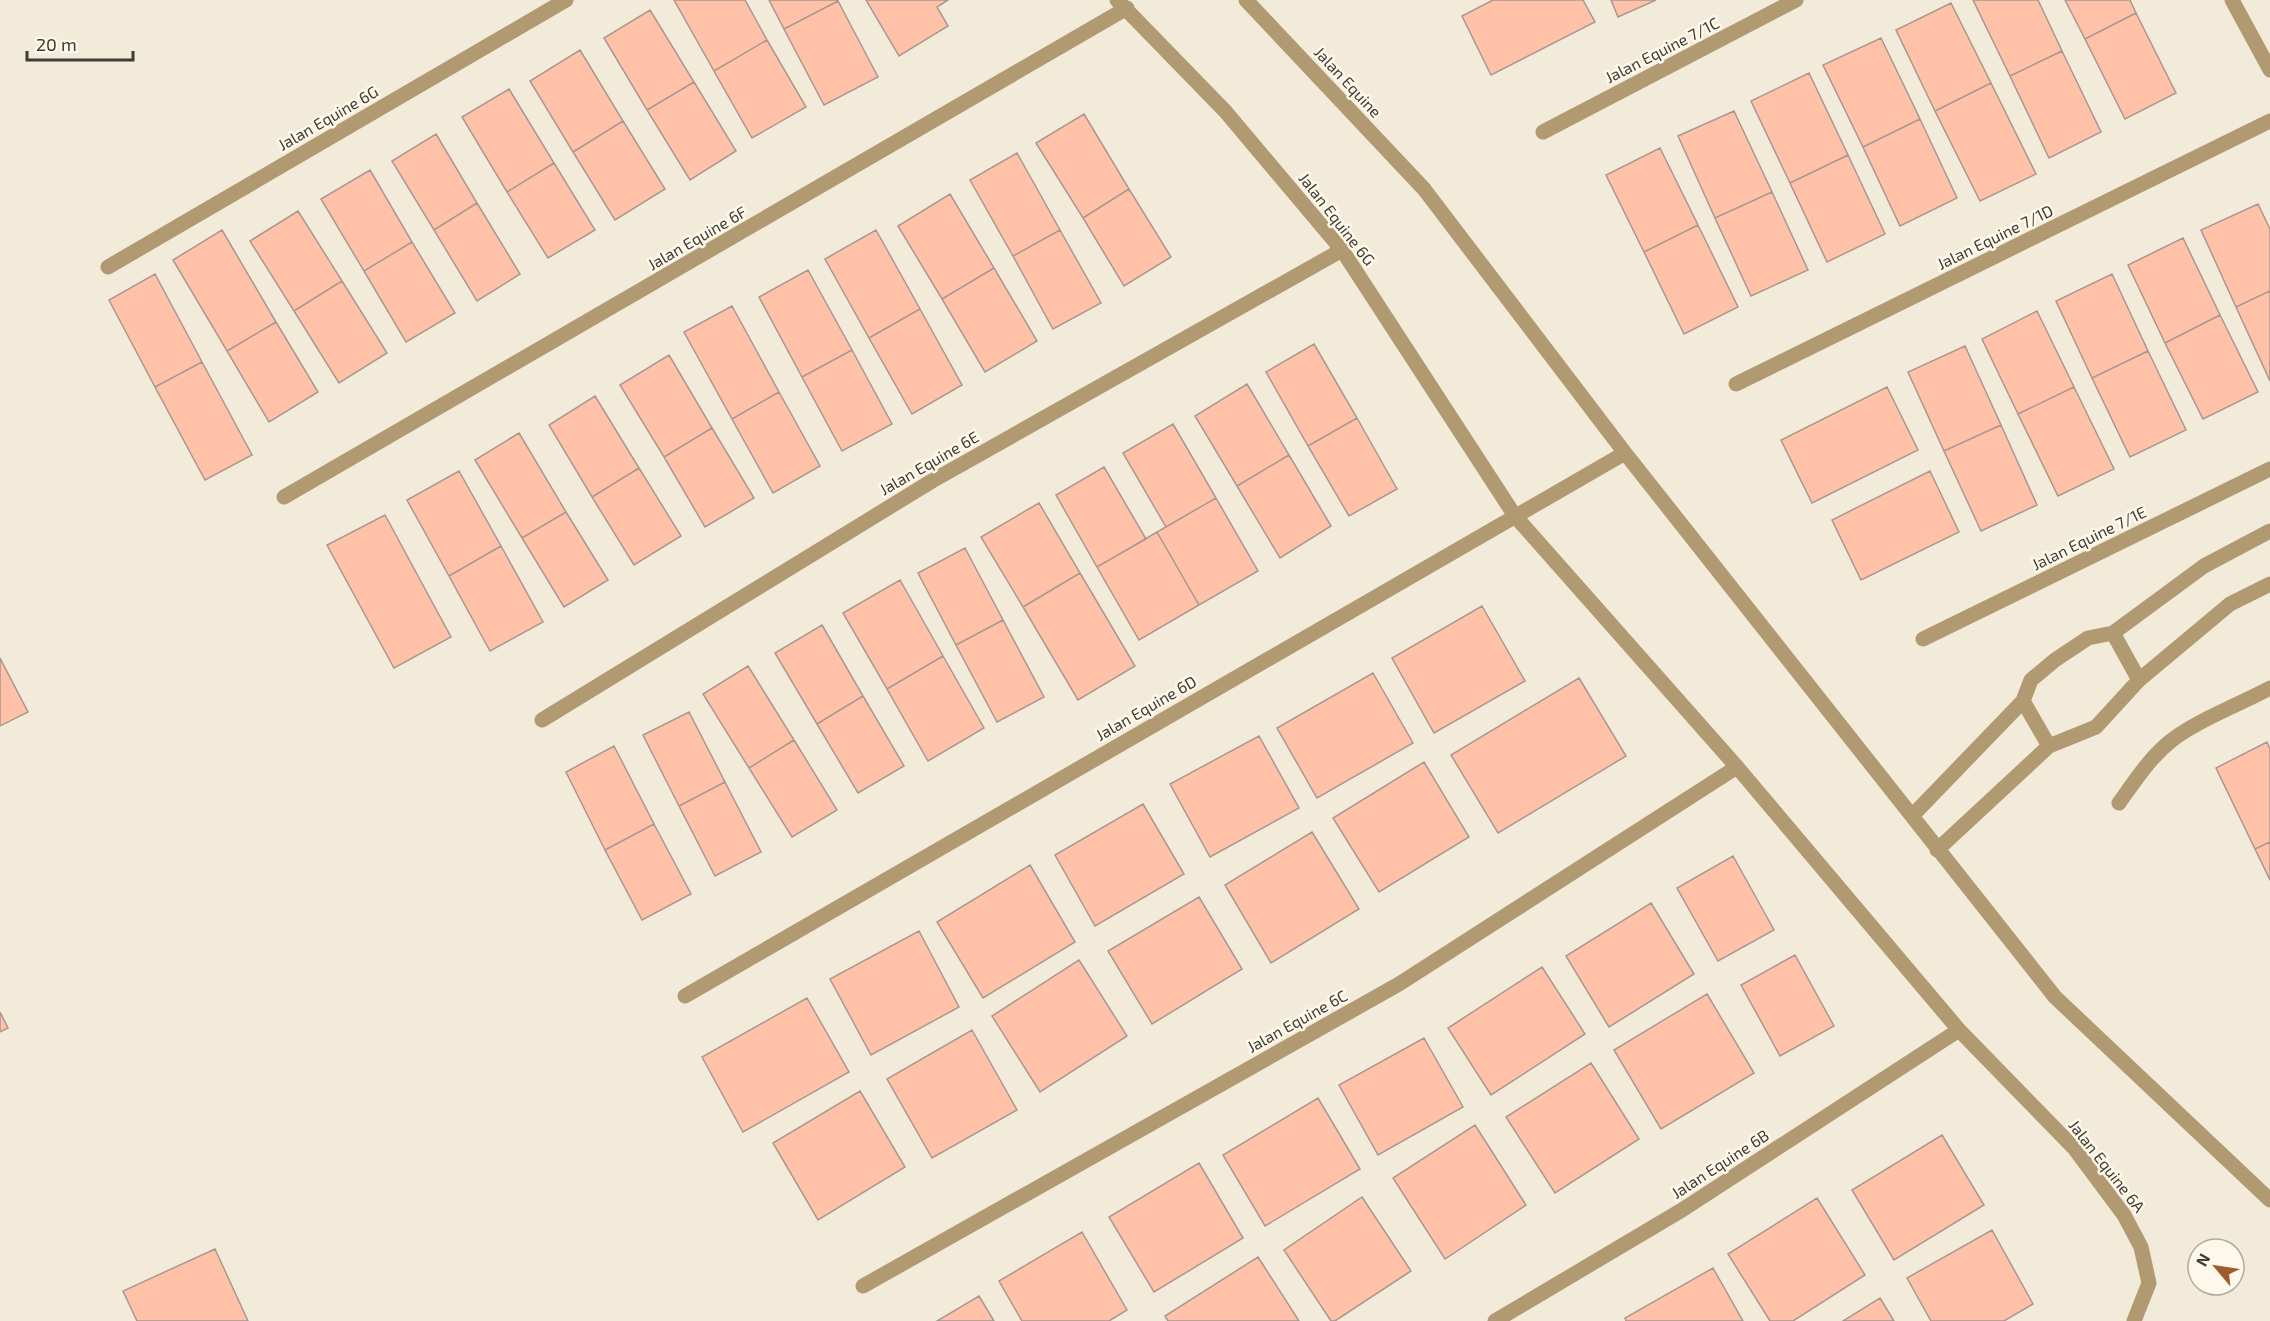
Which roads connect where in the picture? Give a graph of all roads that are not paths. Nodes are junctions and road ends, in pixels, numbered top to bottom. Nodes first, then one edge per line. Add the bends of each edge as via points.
1 (566, 0) edge
2 (1246, 0) edge
3 (1796, 0) edge
4 (2232, 0) edge
5 (1122, 4) edge
6 (2270, 70) edge
7 (2270, 121) edge
8 (1544, 132) dead end
9 (1342, 250) junction
10 (108, 267) dead end
11 (1736, 384) dead end
12 (1625, 453) junction
13 (2270, 468) edge
14 (284, 497) dead end
15 (1515, 516) junction
16 (2270, 531) edge
17 (2270, 584) edge
18 (2113, 633) junction
19 (1923, 639) dead end
20 (2139, 680) junction
21 (2270, 688) edge
22 (2023, 701) junction
23 (542, 720) dead end
24 (2049, 746) junction
25 (1737, 767) junction
26 (2118, 803) dead end
27 (1912, 816) junction
28 (1937, 850) junction
29 (685, 996) dead end
30 (1959, 1030) junction
31 (2270, 1200) edge
32 (863, 1286) dead end
33 (1495, 1321) edge
34 (2134, 1321) edge

1 - 10 street, Jalan Equine 6G
2 - 12 street, Jalan Equine via 1424,189
3 - 8 street, Jalan Equine 7/1C
4 - 6 street
5 - 9 street, Jalan Equine 6G via 1225,111
5 - 14 street, Jalan Equine 6F
7 - 11 street, Jalan Equine 7/1D
9 - 15 street, Jalan Equine 6G
9 - 23 street, Jalan Equine 6E via 932,481
12 - 15 street, Jalan Equine 6D
12 - 27 street, Jalan Equine
13 - 19 street, Jalan Equine 7/1E
15 - 25 street, Jalan Equine 6G
15 - 29 street, Jalan Equine 6D
16 - 18 street via 2204,566
17 - 20 street via 2230,604
18 - 20 street
18 - 22 street via 2088,638 2055,660 2031,680
20 - 24 street via 2096,727
21 - 26 street via 2174,739
22 - 24 street
22 - 27 street
24 - 28 street
25 - 30 street, Jalan Equine 6A
25 - 32 street, Jalan Equine 6C via 1399,984
27 - 28 street, Jalan Equine
28 - 31 street, Jalan Equine via 2055,997
30 - 33 street, Jalan Equine 6B via 1682,1210
30 - 34 street, Jalan Equine 6A via 2074,1148 2124,1215 2141,1247 2149,1284

